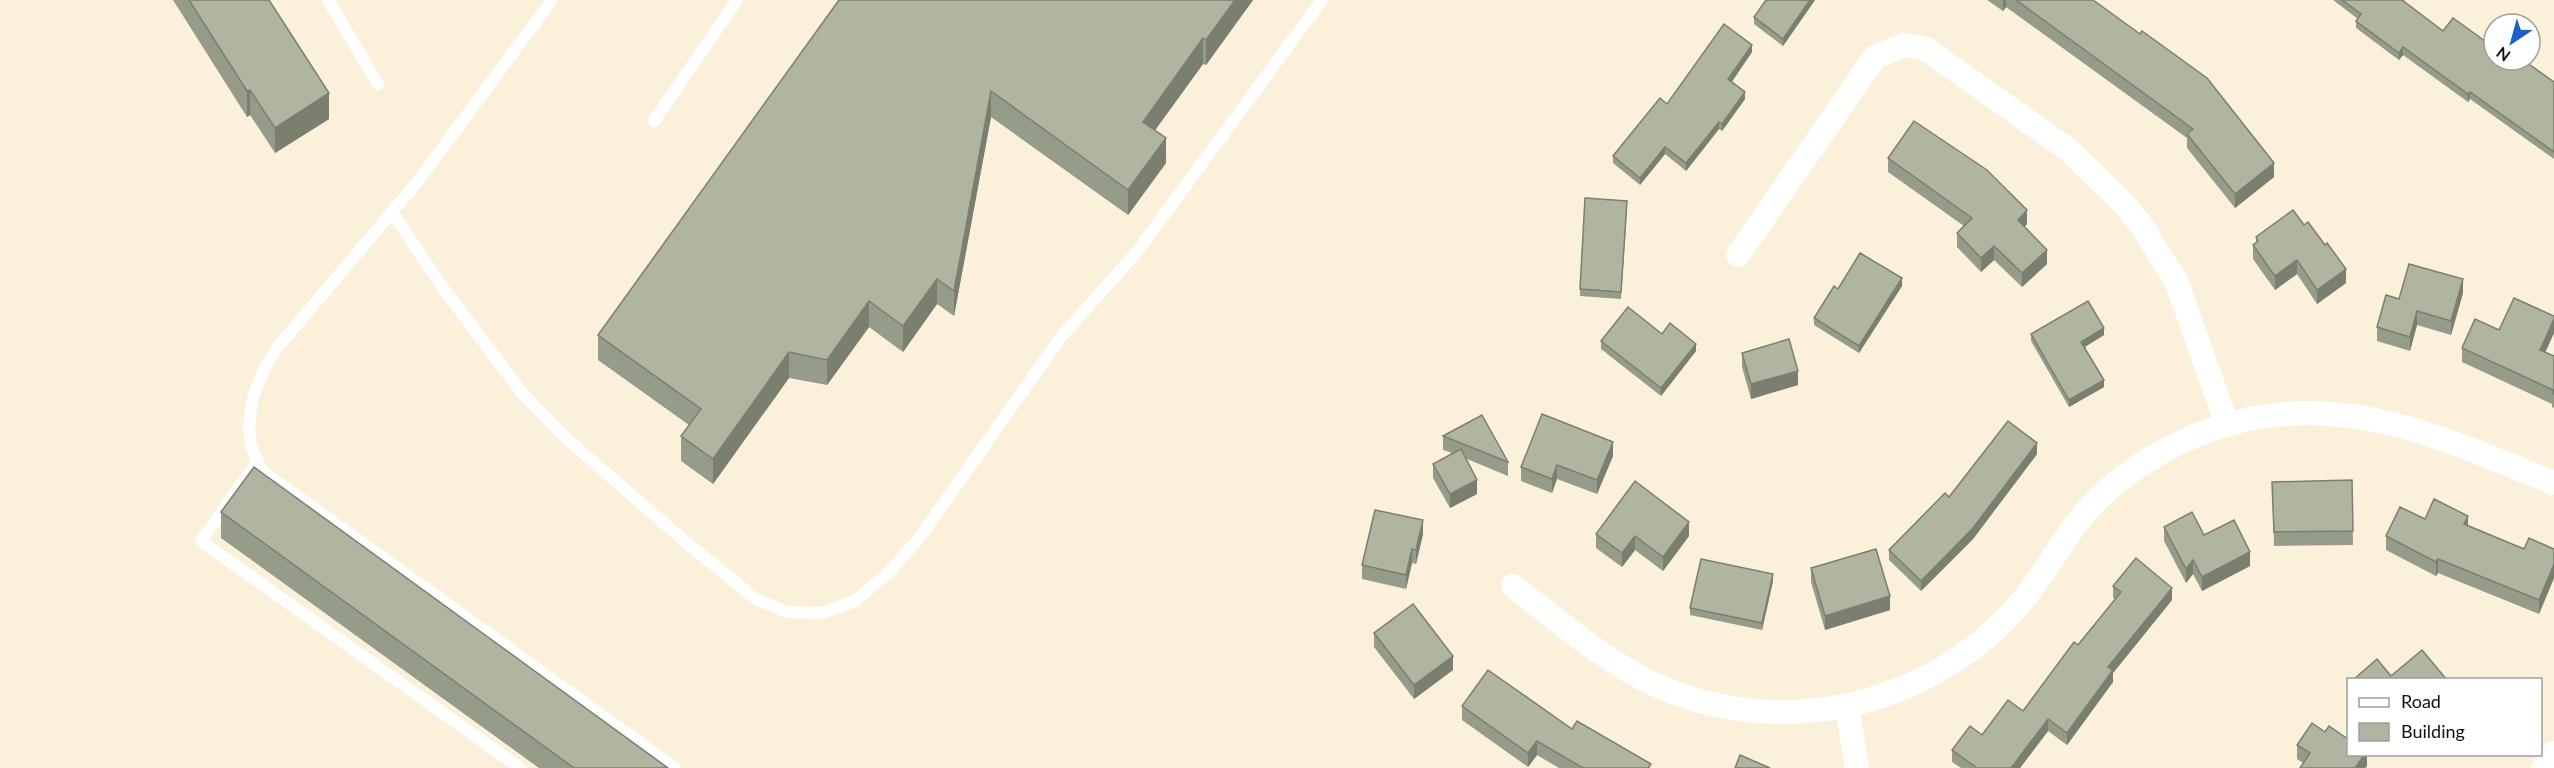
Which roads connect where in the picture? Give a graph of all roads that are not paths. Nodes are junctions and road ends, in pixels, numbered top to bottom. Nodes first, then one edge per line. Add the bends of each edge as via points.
1 (328, 0) edge
2 (552, 0) edge
3 (737, 0) edge
4 (1322, 0) edge
5 (378, 84) dead end
6 (654, 121) dead end
7 (392, 212) junction
8 (1738, 255) dead end
9 (2227, 425) junction
10 (258, 461) junction
11 (2554, 483) edge
12 (1513, 585) dead end
13 (1847, 707) junction
14 (2554, 753) edge
15 (520, 768) edge
16 (675, 768) edge
17 (1857, 768) edge
18 (2543, 768) edge

1 - 5 lane
2 - 7 lane
3 - 6 lane
4 - 7 lane via 1136,253 1061,337 920,537 890,571 855,601 822,613 787,612 756,599 567,439 522,393
7 - 10 lane via 262,370 250,429
8 - 9 street via 1875,57 1905,45 1926,49 2070,151 2142,226 2177,284
9 - 11 street via 2261,417 2316,413 2374,418 2440,438
9 - 13 street via 2156,456 2108,490 2078,522 2016,609 1967,653 1914,683
10 - 15 lane via 201,541
10 - 16 lane via 270,477
12 - 13 street via 1604,655 1680,695 1712,705 1767,712 1802,713
13 - 17 street
14 - 18 street

